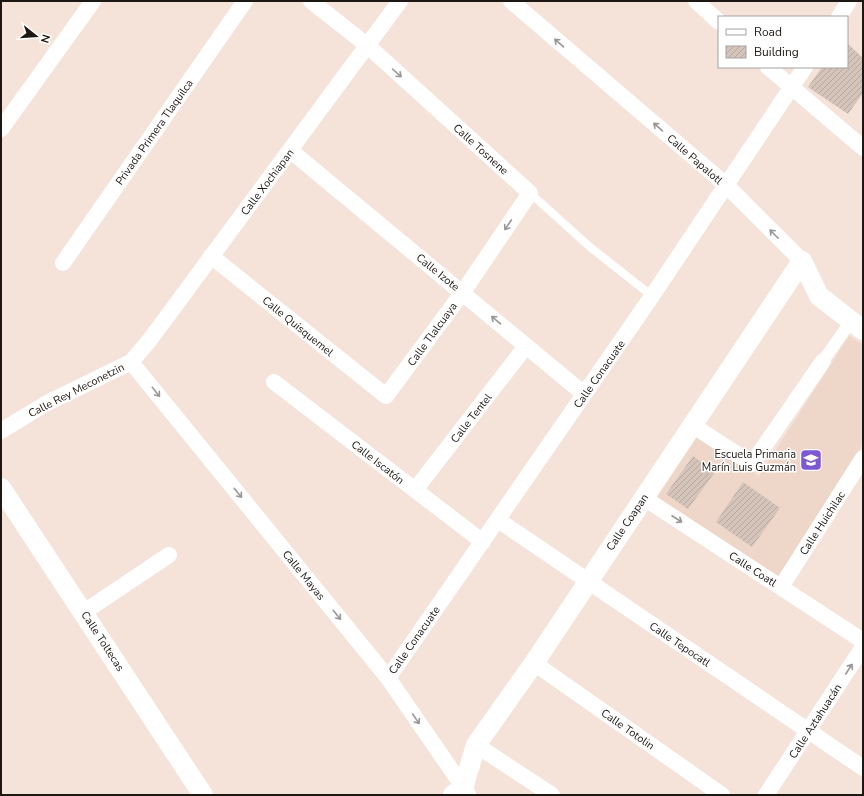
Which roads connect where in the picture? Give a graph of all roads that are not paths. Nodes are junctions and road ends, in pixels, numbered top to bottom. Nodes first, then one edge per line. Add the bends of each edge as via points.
1 (93, 1) edge
2 (245, 1) edge
3 (311, 1) edge
4 (400, 1) edge
5 (510, 1) edge
6 (696, 1) edge
7 (849, 1) edge
8 (840, 16) edge
9 (718, 21) edge
10 (368, 46) junction
11 (769, 68) edge
12 (804, 68) edge
13 (791, 88) junction
14 (1, 129) edge
15 (863, 148) edge
16 (291, 151) junction
17 (725, 184) junction
18 (530, 193) junction
19 (211, 256) junction
20 (802, 261) junction
21 (63, 263) dead end
22 (463, 292) junction
23 (652, 296) junction
24 (857, 325) edge
25 (526, 346) junction
26 (823, 361) joint
27 (131, 362) junction
28 (274, 382) dead end
29 (584, 394) junction
30 (386, 396) joint
31 (692, 425) junction
32 (1, 431) edge
33 (863, 458) edge
34 (1, 488) edge
35 (415, 490) junction
36 (644, 498) junction
37 (498, 520) junction
38 (483, 542) junction
39 (169, 555) dead end
40 (588, 582) junction
41 (781, 587) junction
42 (84, 612) junction
43 (863, 641) edge
44 (863, 647) edge
45 (534, 663) junction
46 (388, 678) junction
47 (809, 731) junction
48 (476, 745) junction
49 (863, 768) edge
50 (461, 793) edge
51 (203, 795) edge
52 (552, 795) edge
53 (722, 795) edge
54 (766, 795) edge

1 - 14 street
2 - 21 street, Privada Primera Tlaquilca
3 - 10 street, Calle Tosnene
4 - 10 street, Calle Xochiapan
17 -> 5 street, Calle Papalotl
6 - 9 street
7 - 8 street
10 - 16 street, Calle Xochiapan
10 -> 18 street, Calle Tosnene
11 - 13 street
12 - 13 street, Calle Conacuate
13 - 15 street
13 - 17 street, Calle Conacuate
16 - 19 street, Calle Xochiapan
16 - 22 street, Calle Izote
20 -> 17 street, Calle Papalotl
17 - 23 street, Calle Conacuate
18 -> 22 street, Calle Tlalcuaya
18 - 23 lane, Calle Tosnene via 590,247
19 - 27 street, Calle Xochiapan
19 - 30 street, Calle Quisquemel
20 - 24 street, Calle Papalotl via 819,296
20 - 31 street, Calle Coapan
25 -> 22 street, Calle Izote
22 - 30 street, Calle Tlalcuaya
23 - 29 street, Calle Conacuate
24 - 26 street
25 - 29 street, Calle Izote
25 - 35 street, Calle Tentel
26 - 31 street via 752,464
27 - 32 street, Calle Rey Meconetzin via 46,403
27 -> 46 street, Calle Mayas
28 - 35 street, Calle Iscatón
29 - 37 street, Calle Conacuate
31 - 36 street, Calle Coapan
33 - 41 street, Calle Huichilac
34 - 42 street, Calle Toltecas
35 - 38 street, Calle Iscatón
36 - 40 street, Calle Coapan
36 -> 41 street, Calle Coatl
37 - 38 street, Calle Conacuate
37 - 40 street, Calle Tepocatl
38 - 46 street, Calle Conacuate
39 - 42 street
40 - 45 street, Calle Coapan
40 - 47 street, Calle Tepocatl
41 - 43 street, Calle Coatl
42 - 51 street, Calle Toltecas
47 -> 44 street, Calle Aztahuacán
45 - 48 street, Calle Coapan
45 - 53 street, Calle Totolin
46 -> 50 street, Calle Mayas
47 - 49 street, Calle Tepocatl
47 - 54 street, Calle Aztahuacán
48 - 50 street, Calle Coapan
48 - 52 street

